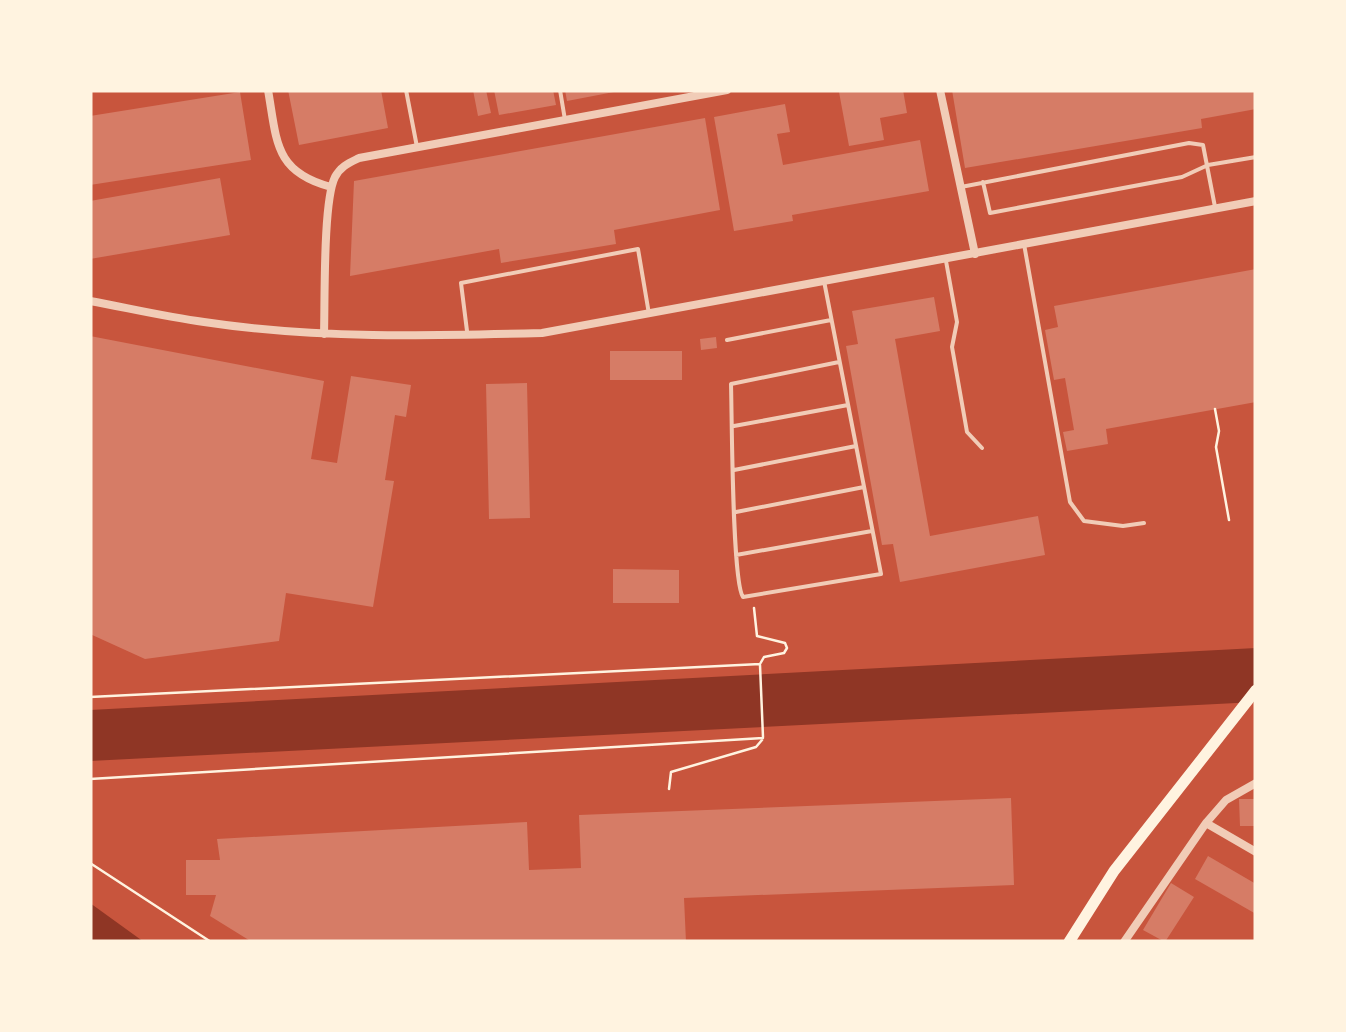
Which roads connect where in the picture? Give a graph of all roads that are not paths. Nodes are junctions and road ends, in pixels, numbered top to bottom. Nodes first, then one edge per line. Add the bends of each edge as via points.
1 (268, 90) edge
2 (406, 90) edge
3 (560, 90) edge
4 (727, 90) edge
5 (940, 90) edge
6 (566, 120) junction
7 (417, 147) junction
8 (1256, 157) edge
9 (1208, 165) junction
10 (984, 182) junction
11 (331, 188) junction
12 (961, 188) junction
13 (1256, 201) edge
14 (1215, 207) junction
15 (1024, 244) junction
16 (974, 254) junction
17 (946, 261) junction
18 (824, 282) junction
19 (90, 300) edge
20 (648, 314) junction
21 (831, 320) junction
22 (324, 334) junction
23 (468, 335) junction
24 (727, 340) dead end
25 (839, 362) junction
26 (848, 405) junction
27 (732, 426) junction
28 (856, 446) junction
29 (982, 448) dead end
30 (734, 470) junction
31 (864, 487) junction
32 (736, 512) junction
33 (1144, 522) dead end
34 (872, 531) junction
35 (736, 555) junction
36 (1256, 690) edge
37 (1256, 783) edge
38 (1206, 823) junction
39 (1256, 852) edge
40 (1069, 942) edge
41 (1124, 942) edge

1 - 11 street via 284,161
2 - 7 lane
3 - 6 lane
4 - 6 street
5 - 12 street
6 - 7 street
7 - 11 street via 343,166
8 - 9 lane
9 - 10 lane via 1203,146 1189,143
9 - 10 lane via 1182,178 990,213
9 - 14 lane
10 - 12 lane
11 - 22 street
12 - 16 street
13 - 14 street
14 - 15 street
15 - 16 street
15 - 33 lane via 1070,502 1084,522
16 - 17 street
17 - 18 street
17 - 29 lane via 958,322 952,347 968,432
18 - 20 street
18 - 21 lane
19 - 22 street via 204,322
20 - 23 street via 542,333
20 - 23 lane via 638,250 460,283
21 - 24 lane
21 - 25 lane
22 - 23 street
25 - 26 lane
25 - 27 lane via 731,384
26 - 27 lane
26 - 28 lane
27 - 30 lane
28 - 30 lane
28 - 31 lane
30 - 32 lane
31 - 32 lane
31 - 34 lane
32 - 35 lane
34 - 35 lane
34 - 35 lane via 881,574 743,597
36 - 40 main road via 1114,871
37 - 38 street via 1226,800
38 - 39 street
38 - 41 street

